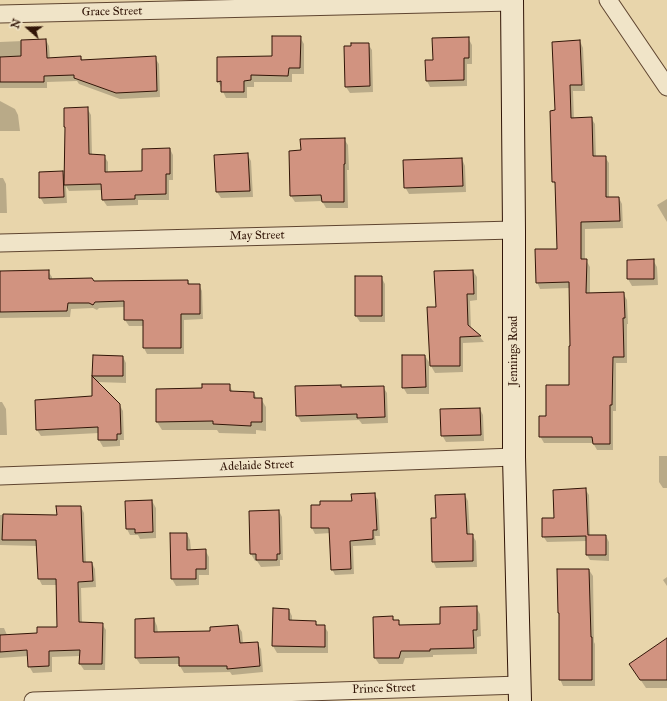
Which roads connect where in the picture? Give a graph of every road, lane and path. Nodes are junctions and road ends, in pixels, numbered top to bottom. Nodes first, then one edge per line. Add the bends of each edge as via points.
1 (608, 0) edge
2 (512, 1) edge
3 (0, 14) edge
4 (667, 87) edge
5 (514, 230) junction
6 (0, 243) edge
7 (514, 457) junction
8 (0, 476) edge
9 (520, 693) edge
10 (33, 701) edge

1 - 4 street
2 - 3 street, Grace Street
2 - 5 street, Jennings Road
5 - 6 street, May Street
5 - 7 street, Jennings Road
7 - 8 street, Adelaide Street
7 - 9 street, Jennings Road
9 - 10 street, Prince Street

